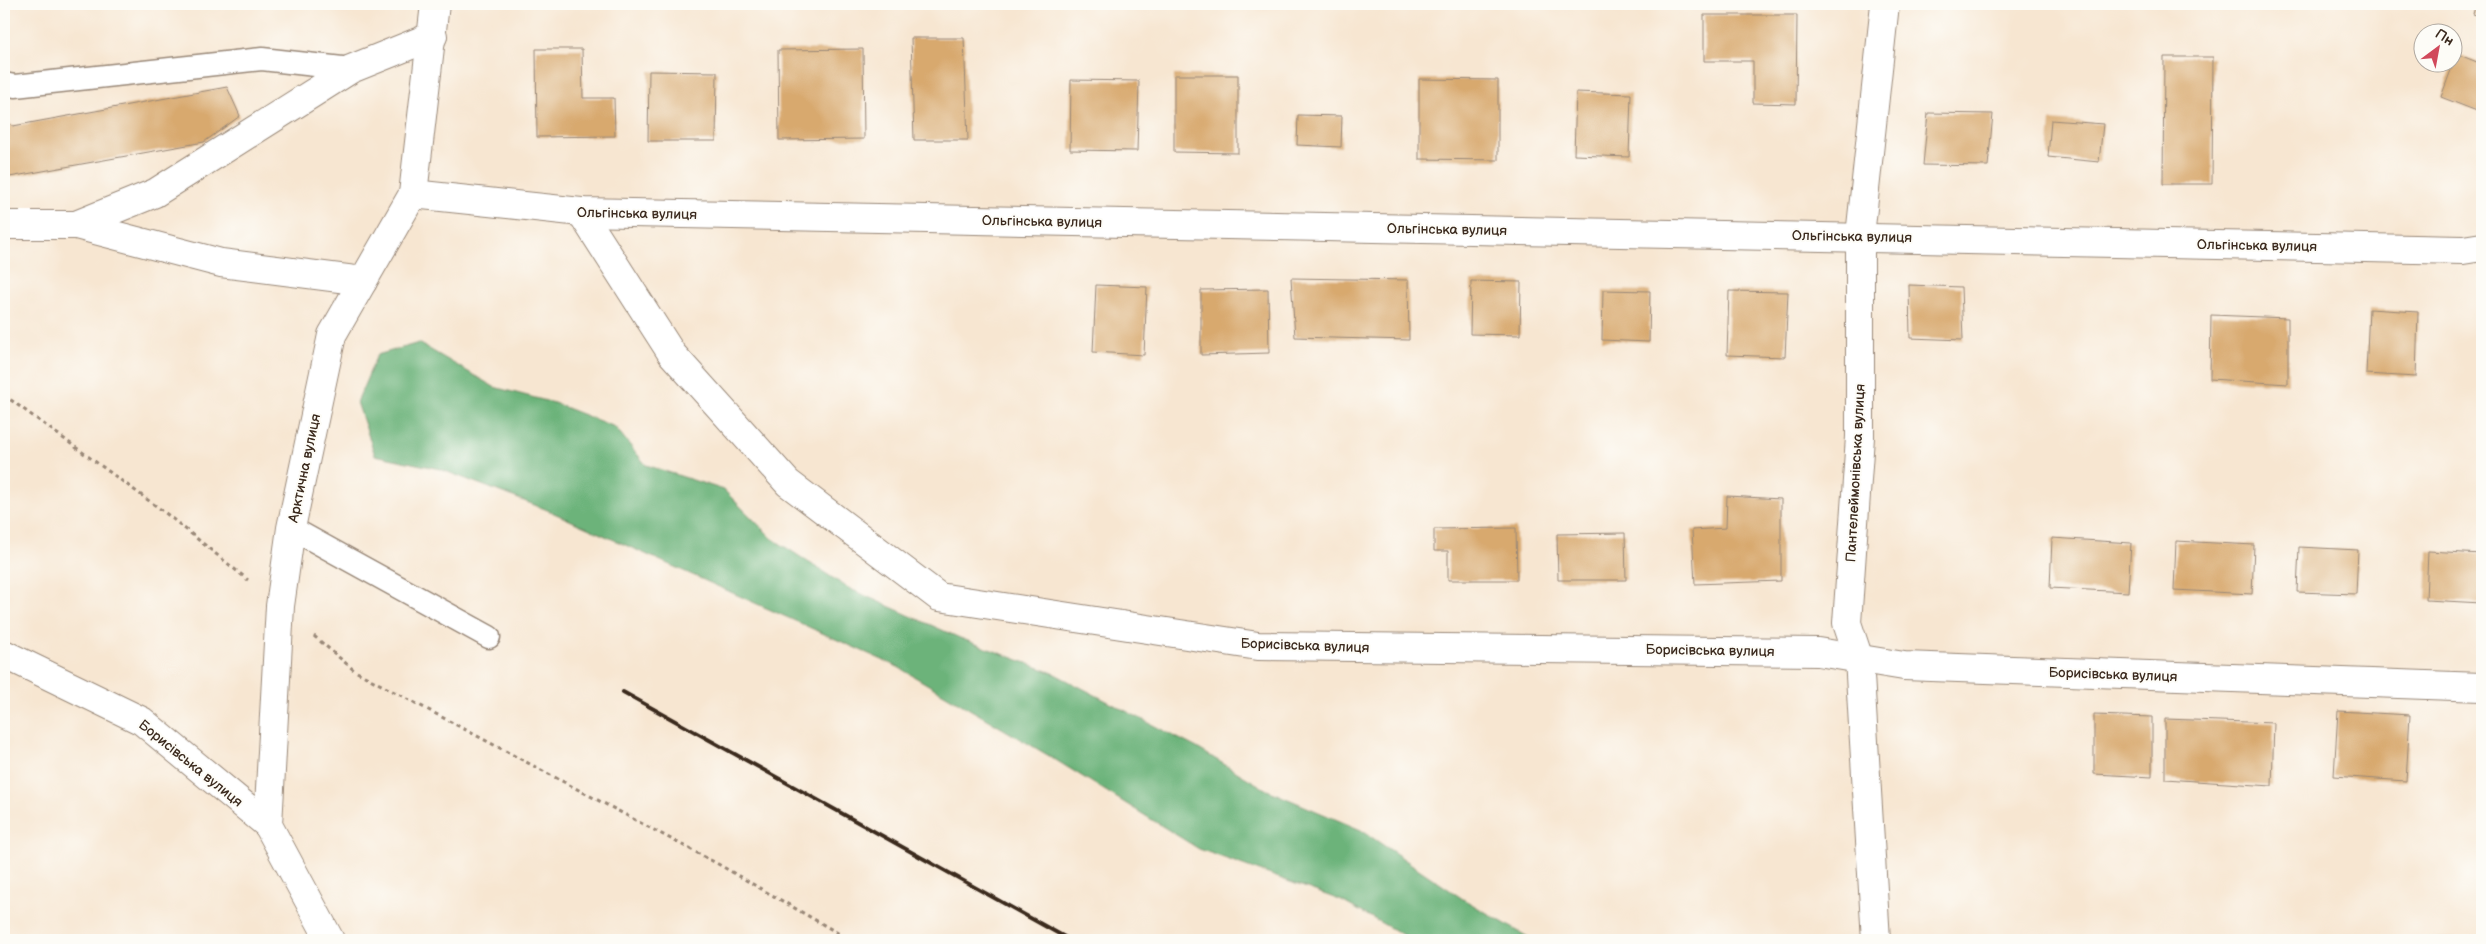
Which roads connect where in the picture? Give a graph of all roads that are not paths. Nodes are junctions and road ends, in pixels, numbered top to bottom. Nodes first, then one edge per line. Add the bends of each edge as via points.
1 (435, 4) edge
2 (1885, 4) edge
3 (432, 36) junction
4 (351, 69) junction
5 (4, 84) edge
6 (413, 194) junction
7 (581, 212) junction
8 (4, 225) edge
9 (76, 225) junction
10 (1860, 236) junction
11 (2482, 247) edge
12 (363, 281) junction
13 (291, 528) junction
14 (489, 637) dead end
15 (4, 654) edge
16 (1859, 658) junction
17 (2482, 687) edge
18 (268, 825) junction
19 (330, 940) edge
20 (1876, 940) edge

1 - 3 street, Арктична вулиця
2 - 10 street, Пантелеймонівська вулиця
3 - 4 street
3 - 6 street, Арктична вулиця
4 - 5 lane via 262,59 15,86
4 - 9 street via 155,193
6 - 7 street, Ольгінська вулиця
6 - 12 street, Арктична вулиця
7 - 10 street, Ольгінська вулиця
7 - 16 street, Борисівська вулиця via 672,354 788,483 940,597 1258,646 1818,652
8 - 9 street
9 - 12 street via 221,263
10 - 11 street, Ольгінська вулиця via 2463,250
10 - 16 street, Пантелеймонівська вулиця via 1860,437 1847,623
12 - 13 street, Арктична вулиця via 332,335
13 - 14 lane
13 - 18 street, Арктична вулиця via 280,606
15 - 18 street, Борисівська вулиця via 142,721
16 - 17 street, Борисівська вулиця via 1904,666
16 - 20 street, Пантелеймонівська вулиця
18 - 19 street

